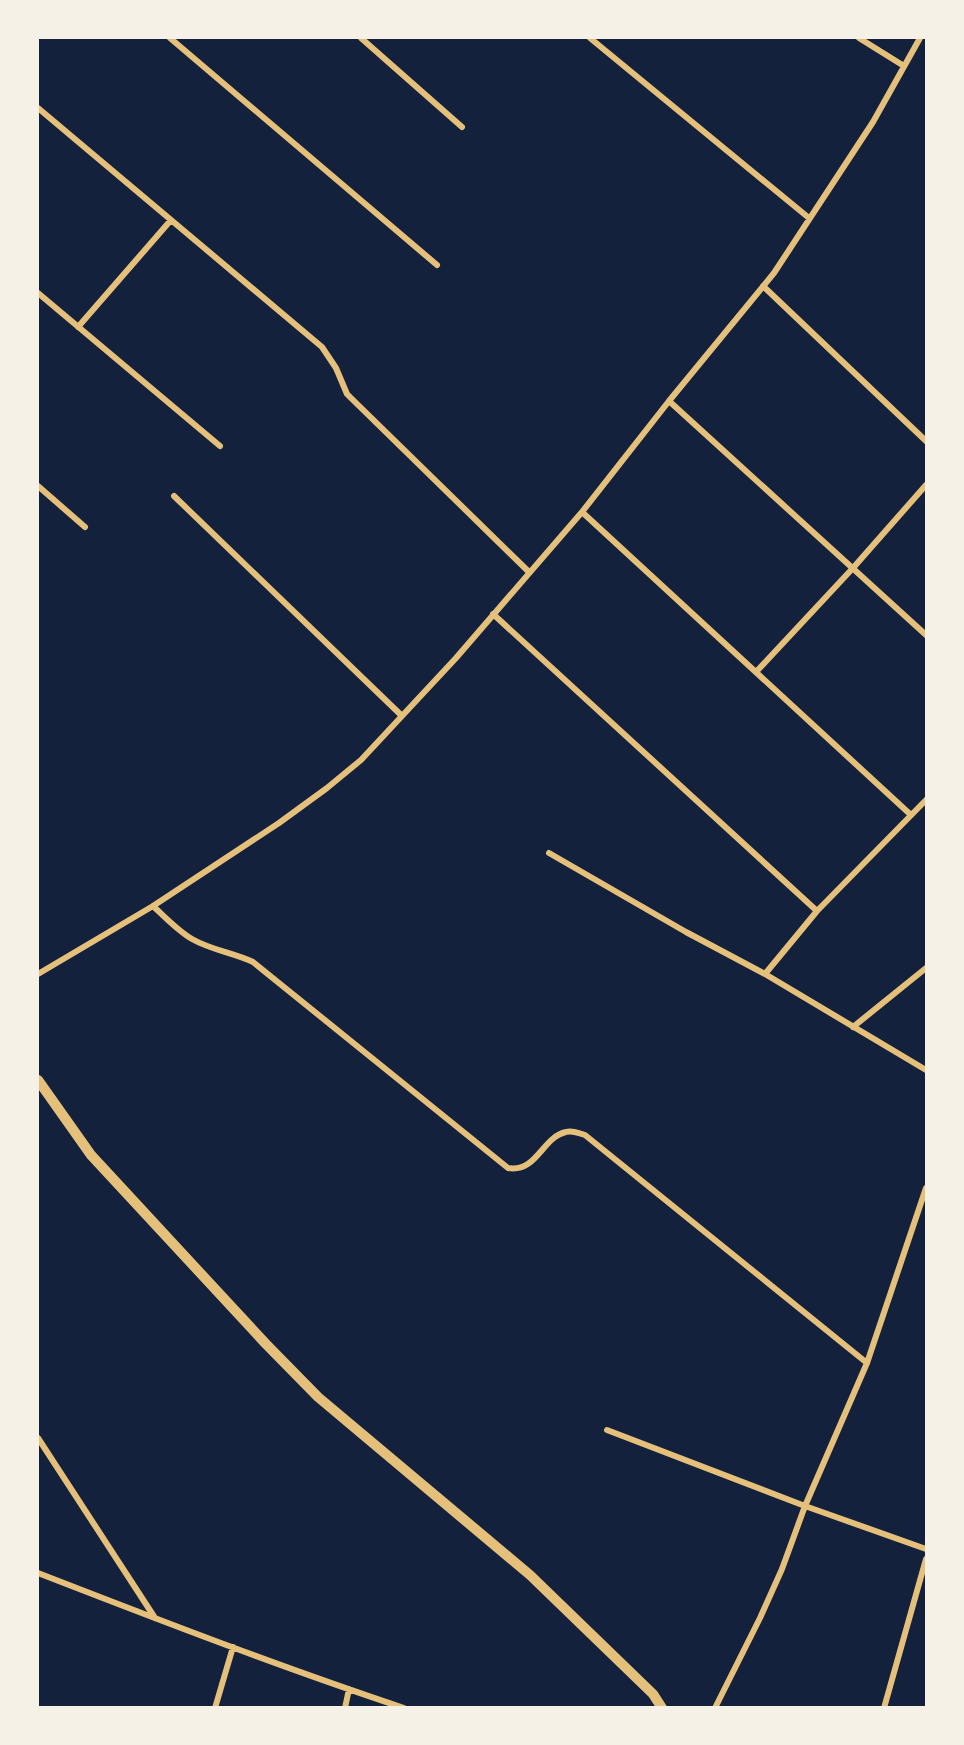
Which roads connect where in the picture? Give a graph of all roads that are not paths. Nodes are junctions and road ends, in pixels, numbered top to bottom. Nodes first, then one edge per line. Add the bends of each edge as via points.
1 (170, 38) edge
2 (361, 38) edge
3 (590, 38) edge
4 (859, 38) edge
5 (920, 38) edge
6 (904, 66) junction
7 (38, 108) edge
8 (462, 127) dead end
9 (809, 218) junction
10 (171, 220) junction
11 (437, 265) dead end
12 (763, 286) junction
13 (38, 293) edge
14 (78, 327) junction
15 (669, 401) junction
16 (927, 441) edge
17 (220, 446) dead end
18 (927, 485) edge
19 (38, 486) edge
20 (174, 496) dead end
21 (582, 512) junction
22 (85, 527) dead end
23 (853, 568) junction
24 (530, 572) junction
25 (494, 614) junction
26 (927, 635) edge
27 (756, 672) junction
28 (401, 715) junction
29 (927, 800) edge
30 (911, 815) junction
31 (549, 853) dead end
32 (153, 906) junction
33 (817, 911) junction
34 (927, 968) edge
35 (38, 974) edge
36 (765, 974) junction
37 (853, 1027) junction
38 (927, 1070) edge
39 (38, 1080) edge
40 (927, 1188) edge
41 (867, 1363) junction
42 (606, 1430) dead end
43 (38, 1438) edge
44 (805, 1506) junction
45 (927, 1549) edge
46 (927, 1559) edge
47 (38, 1573) edge
48 (155, 1618) junction
49 (233, 1647) junction
50 (349, 1689) junction
51 (215, 1707) edge
52 (345, 1707) edge
53 (404, 1707) edge
54 (662, 1707) edge
55 (715, 1707) edge
56 (884, 1707) edge

1 - 11 street
2 - 8 street
3 - 9 street
4 - 6 street
5 - 6 street
6 - 9 street via 873,122
7 - 10 street
9 - 12 street
10 - 14 street
10 - 24 street via 322,347 347,394
12 - 15 street
12 - 16 street
13 - 14 street
14 - 17 street
15 - 21 street
15 - 23 street
18 - 23 street
19 - 22 street
20 - 28 street
21 - 24 street
21 - 27 street
23 - 26 street
23 - 27 street
24 - 25 street
25 - 28 street
25 - 33 street
27 - 30 street
28 - 32 street via 361,760 327,788
29 - 30 street
30 - 33 street
31 - 36 street
32 - 35 street
32 - 41 street via 194,941 254,962 508,1168 524,1167 566,1132 585,1135
33 - 36 street
34 - 37 street
36 - 37 street
37 - 38 street
39 - 54 street via 91,1155 311,1390 530,1575
40 - 41 street
41 - 44 street
42 - 44 street
43 - 48 street
44 - 45 street
44 - 55 street via 782,1569
46 - 56 street
47 - 48 street
48 - 49 street
49 - 50 street
49 - 51 street
50 - 52 street
50 - 53 street

